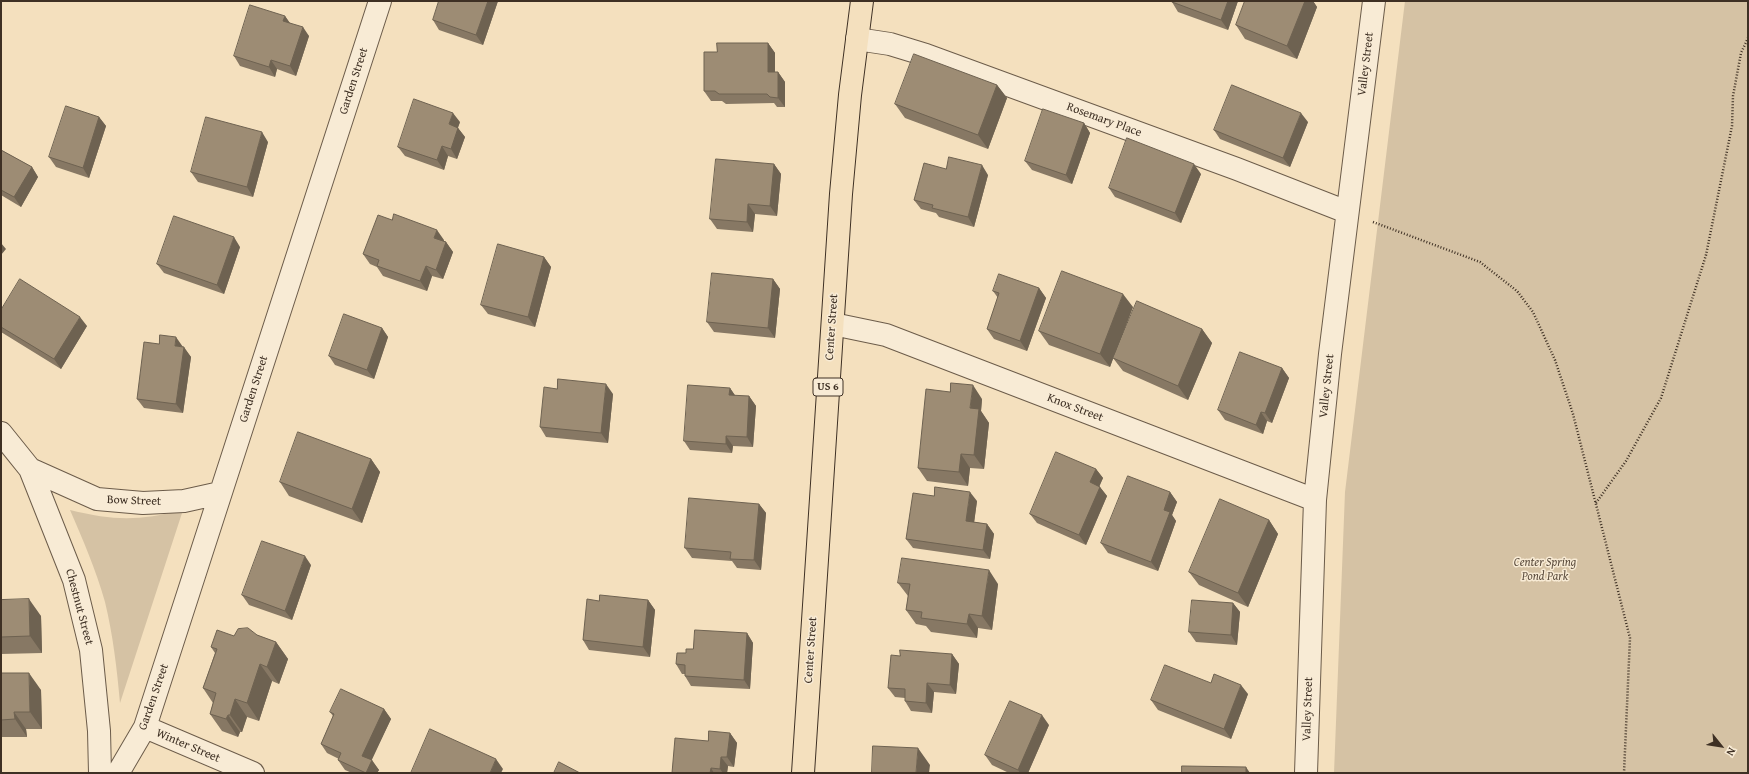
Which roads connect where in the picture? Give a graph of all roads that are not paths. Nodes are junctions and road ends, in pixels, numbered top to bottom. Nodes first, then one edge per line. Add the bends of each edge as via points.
1 (380, 1) edge
2 (862, 1) edge
3 (1374, 1) edge
4 (857, 39) junction
5 (1347, 212) junction
6 (832, 324) junction
7 (1, 433) edge
8 (30, 469) junction
9 (220, 493) junction
10 (1315, 500) junction
11 (145, 727) junction
12 (100, 773) edge
13 (118, 773) edge
14 (253, 773) edge
15 (803, 773) edge
16 (1306, 773) edge

1 - 9 street, Garden Street
2 - 4 main road, Center Street / US 6
3 - 5 street, Valley Street
4 - 5 street, Rosemary Place via 890,44 926,55
4 - 6 main road, Center Street / US 6 via 843,171
5 - 10 street, Valley Street
6 - 10 street, Knox Street via 886,335
6 - 15 main road, Center Street / US 6
7 - 8 street, Chestnut Street
8 - 9 street, Bow Street via 98,499 143,503 184,500
8 - 12 street, Chestnut Street via 74,580 91,650 99,731
9 - 11 street, Garden Street
10 - 16 street, Valley Street
11 - 13 street, Garden Street
11 - 14 street, Winter Street

